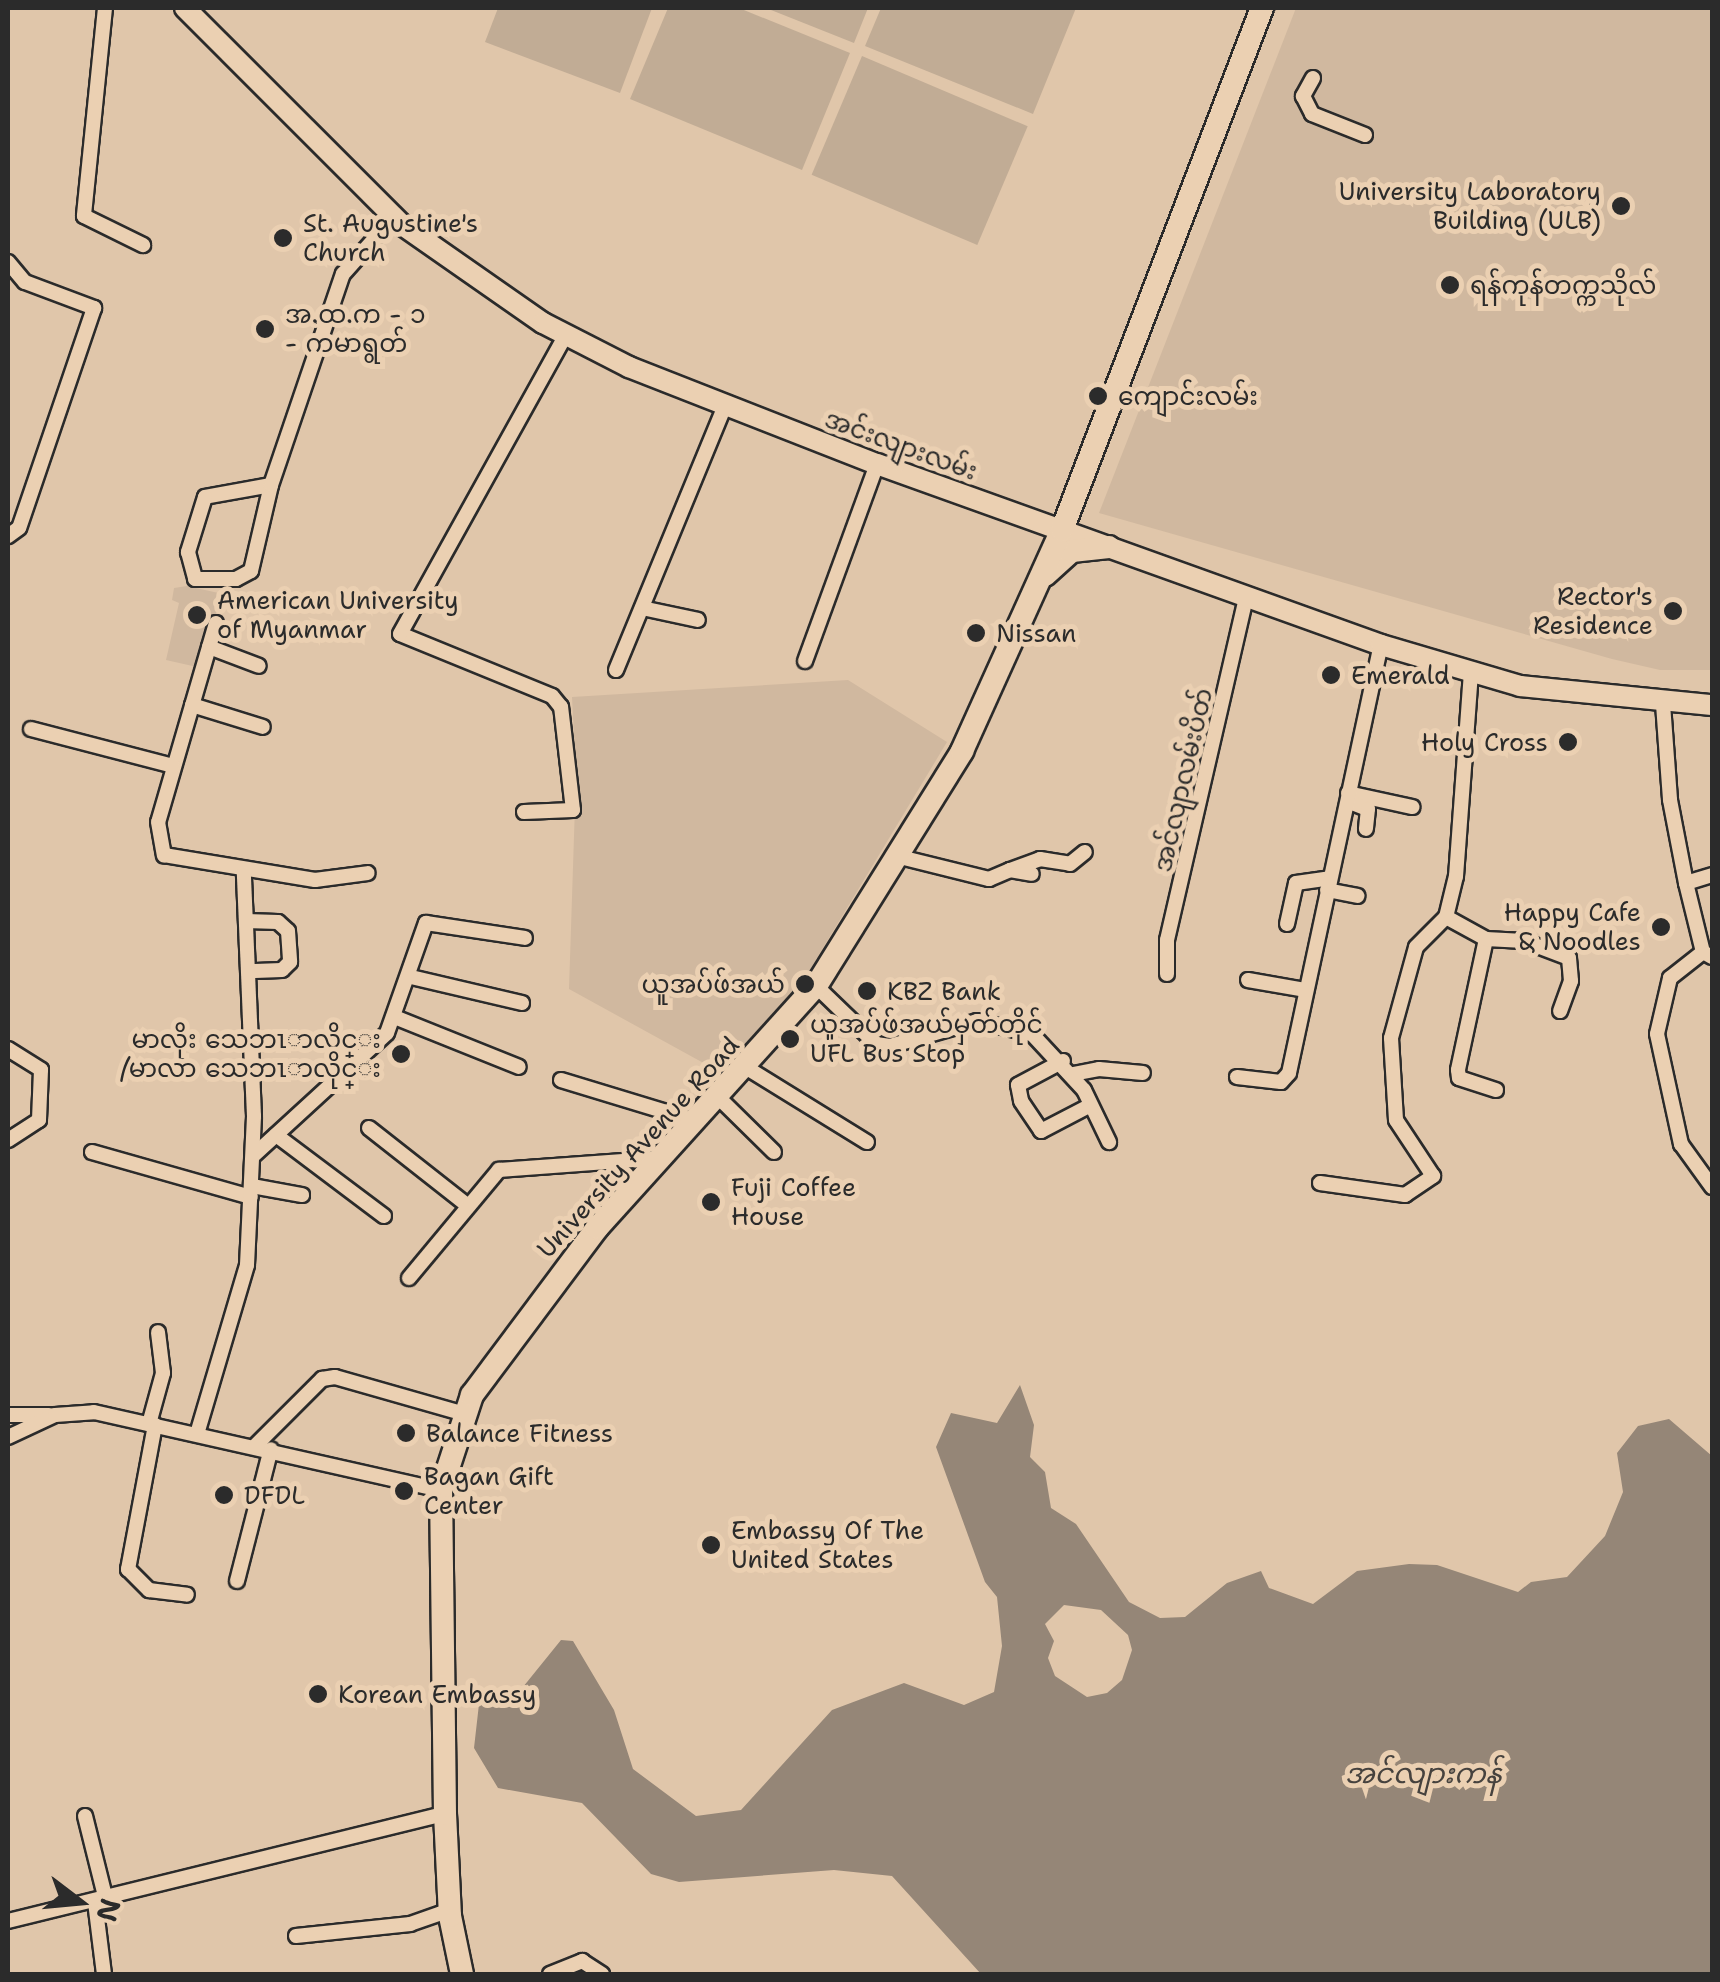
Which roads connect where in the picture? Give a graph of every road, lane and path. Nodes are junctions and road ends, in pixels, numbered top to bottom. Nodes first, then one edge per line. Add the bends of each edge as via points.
1 (105, 8) edge
2 (185, 8) edge
3 (1262, 8) edge
4 (1313, 78) dead end
5 (1365, 135) dead end
6 (394, 217) junction
7 (143, 245) dead end
8 (8, 262) edge
9 (566, 335) junction
10 (725, 405) junction
11 (877, 464) junction
12 (271, 485) junction
13 (1062, 530) junction
14 (8, 536) edge
15 (1110, 547) junction
16 (1039, 581) junction
17 (1246, 597) junction
18 (642, 608) junction
19 (698, 620) dead end
20 (216, 623) dead end
21 (1381, 644) junction
22 (209, 647) junction
23 (804, 661) dead end
24 (259, 666) dead end
25 (616, 670) dead end
26 (1470, 672) junction
27 (1663, 704) junction
28 (192, 705) junction
29 (1712, 706) edge
30 (263, 727) dead end
31 (31, 729) dead end
32 (173, 766) junction
33 (1348, 798) junction
34 (1412, 807) dead end
35 (524, 812) dead end
36 (1366, 830) dead end
37 (1086, 852) dead end
38 (900, 857) junction
39 (1010, 870) junction
40 (244, 873) junction
41 (368, 873) dead end
42 (1032, 874) dead end
43 (1712, 875) edge
44 (1686, 882) junction
45 (1328, 884) junction
46 (1356, 896) dead end
47 (1446, 916) junction
48 (246, 921) junction
49 (1287, 924) dead end
50 (525, 938) dead end
51 (1486, 939) junction
52 (1708, 954) edge
53 (248, 971) junction
54 (1167, 974) dead end
55 (411, 976) junction
56 (1248, 980) dead end
57 (816, 986) junction
58 (1306, 990) junction
59 (522, 1003) dead end
60 (1560, 1011) dead end
61 (397, 1018) junction
62 (8, 1050) edge
63 (1063, 1061) junction
64 (519, 1067) dead end
65 (747, 1068) junction
66 (1073, 1074) junction
67 (1143, 1074) dead end
68 (1237, 1077) dead end
69 (561, 1080) dead end
70 (1496, 1090) dead end
71 (718, 1098) junction
72 (1091, 1105) junction
73 (696, 1122) junction
74 (370, 1128) dead end
75 (276, 1135) junction
76 (8, 1140) edge
77 (867, 1142) dead end
78 (1108, 1142) dead end
79 (92, 1152) dead end
80 (774, 1152) dead end
81 (254, 1155) junction
82 (662, 1158) junction
83 (1320, 1183) dead end
84 (1712, 1186) edge
85 (252, 1192) junction
86 (302, 1195) dead end
87 (467, 1205) junction
88 (384, 1216) dead end
89 (409, 1278) dead end
90 (158, 1332) dead end
91 (465, 1414) junction
92 (8, 1415) edge
93 (55, 1415) junction
94 (152, 1424) junction
95 (198, 1434) junction
96 (8, 1438) edge
97 (263, 1448) junction
98 (442, 1490) junction
99 (237, 1581) dead end
100 (187, 1595) dead end
101 (444, 1814) junction
102 (85, 1816) dead end
103 (101, 1901) junction
104 (450, 1910) junction
105 (8, 1921) edge
106 (296, 1936) dead end
107 (104, 1974) edge
108 (462, 1974) edge
109 (550, 1974) edge
110 (602, 1974) edge

1 - 7 street via 84,216
2 - 6 main road, အင်းလျားလမ်း
3 - 13 main road, University Avenue Road
4 - 5 street via 1304,96 1312,114
6 - 9 main road, အင်းလျားလမ်း via 464,273
6 - 12 street via 343,274
8 - 14 street via 25,282 94,308 19,528
9 - 10 main road, အင်းလျားလမ်း
9 - 35 street via 400,634 552,696 561,706 573,810
10 - 11 main road, အင်းလျားလမ်း
10 - 18 street
11 - 13 main road, အင်းလျားလမ်း
11 - 23 street
12 - 12 street via 251,571 236,580 196,579 188,552 205,496
13 - 15 main road, အင်းလျားလမ်း
13 - 16 main road, University Avenue Road
15 - 16 main road via 1072,552
15 - 17 main road, အင်းလျားလမ်း
16 - 38 main road, University Avenue Road via 989,699
17 - 21 main road, အင်းလျားလမ်း
17 - 54 street, အင်လျာလမ်းပိတ် via 1168,940
18 - 19 street
18 - 25 street
20 - 22 street
21 - 26 main road, အင်းလျားလမ်း
21 - 33 street
22 - 24 street
22 - 28 street
26 - 27 main road, အင်းလျားလမ်း via 1520,686
26 - 47 street via 1456,876
27 - 29 main road, အင်းလျားလမ်း
27 - 44 street via 1670,800
28 - 30 street
28 - 32 street
31 - 32 street
32 - 40 street via 158,822 164,855
33 - 34 street
33 - 36 street via 1368,809
33 - 45 street
37 - 39 street via 1070,864 1040,859
38 - 39 street via 989,879
38 - 57 main road, University Avenue Road
39 - 42 street
40 - 41 street via 315,880
40 - 48 street
43 - 44 street
44 - 52 street
45 - 46 street
45 - 49 street via 1296,883
45 - 58 street
47 - 51 street
47 - 83 street via 1416,947 1391,1038 1396,1120 1433,1176 1406,1195
48 - 53 street
48 - 53 street via 278,922 288,932 290,962 282,970
50 - 55 street via 430,920
51 - 60 street via 1524,941 1569,958 1571,981
51 - 70 street via 1458,1070 1468,1083
52 - 84 street via 1670,978 1657,1034 1680,1144
53 - 81 street
55 - 59 street
55 - 61 street
56 - 58 street
57 - 63 street via 876,1044 890,1046 977,1021 1032,1034
57 - 65 main road, University Avenue Road
58 - 68 street via 1289,1073 1281,1082
61 - 64 street
61 - 75 street via 368,1055
62 - 76 street via 41,1070 39,1120
63 - 66 street
63 - 72 street via 1018,1085 1021,1101 1041,1131
65 - 71 main road, University Avenue Road
65 - 77 street
66 - 67 street via 1099,1068
66 - 72 street
69 - 73 street
71 - 73 main road, University Avenue Road
71 - 80 street
72 - 78 street
73 - 82 main road, University Avenue Road
74 - 87 street
75 - 81 street
75 - 88 street
79 - 85 street
81 - 85 street
82 - 87 street via 514,1165 498,1170
82 - 91 main road, University Avenue Road via 505,1345
85 - 86 street
85 - 95 street via 248,1265
87 - 89 street
90 - 94 street via 163,1373
91 - 97 street via 335,1377 322,1379
91 - 98 main road, University Avenue Road
92 - 93 street
93 - 94 street via 94,1412
93 - 96 street
94 - 95 street
94 - 100 street via 128,1569 148,1590
95 - 97 street
97 - 98 street
97 - 99 street
98 - 101 main road, University Avenue Road
101 - 103 street
101 - 104 main road, University Avenue Road
102 - 103 street
103 - 105 street
103 - 107 street
104 - 106 street via 410,1924
104 - 108 main road, University Avenue Road
109 - 110 street via 582,1961

